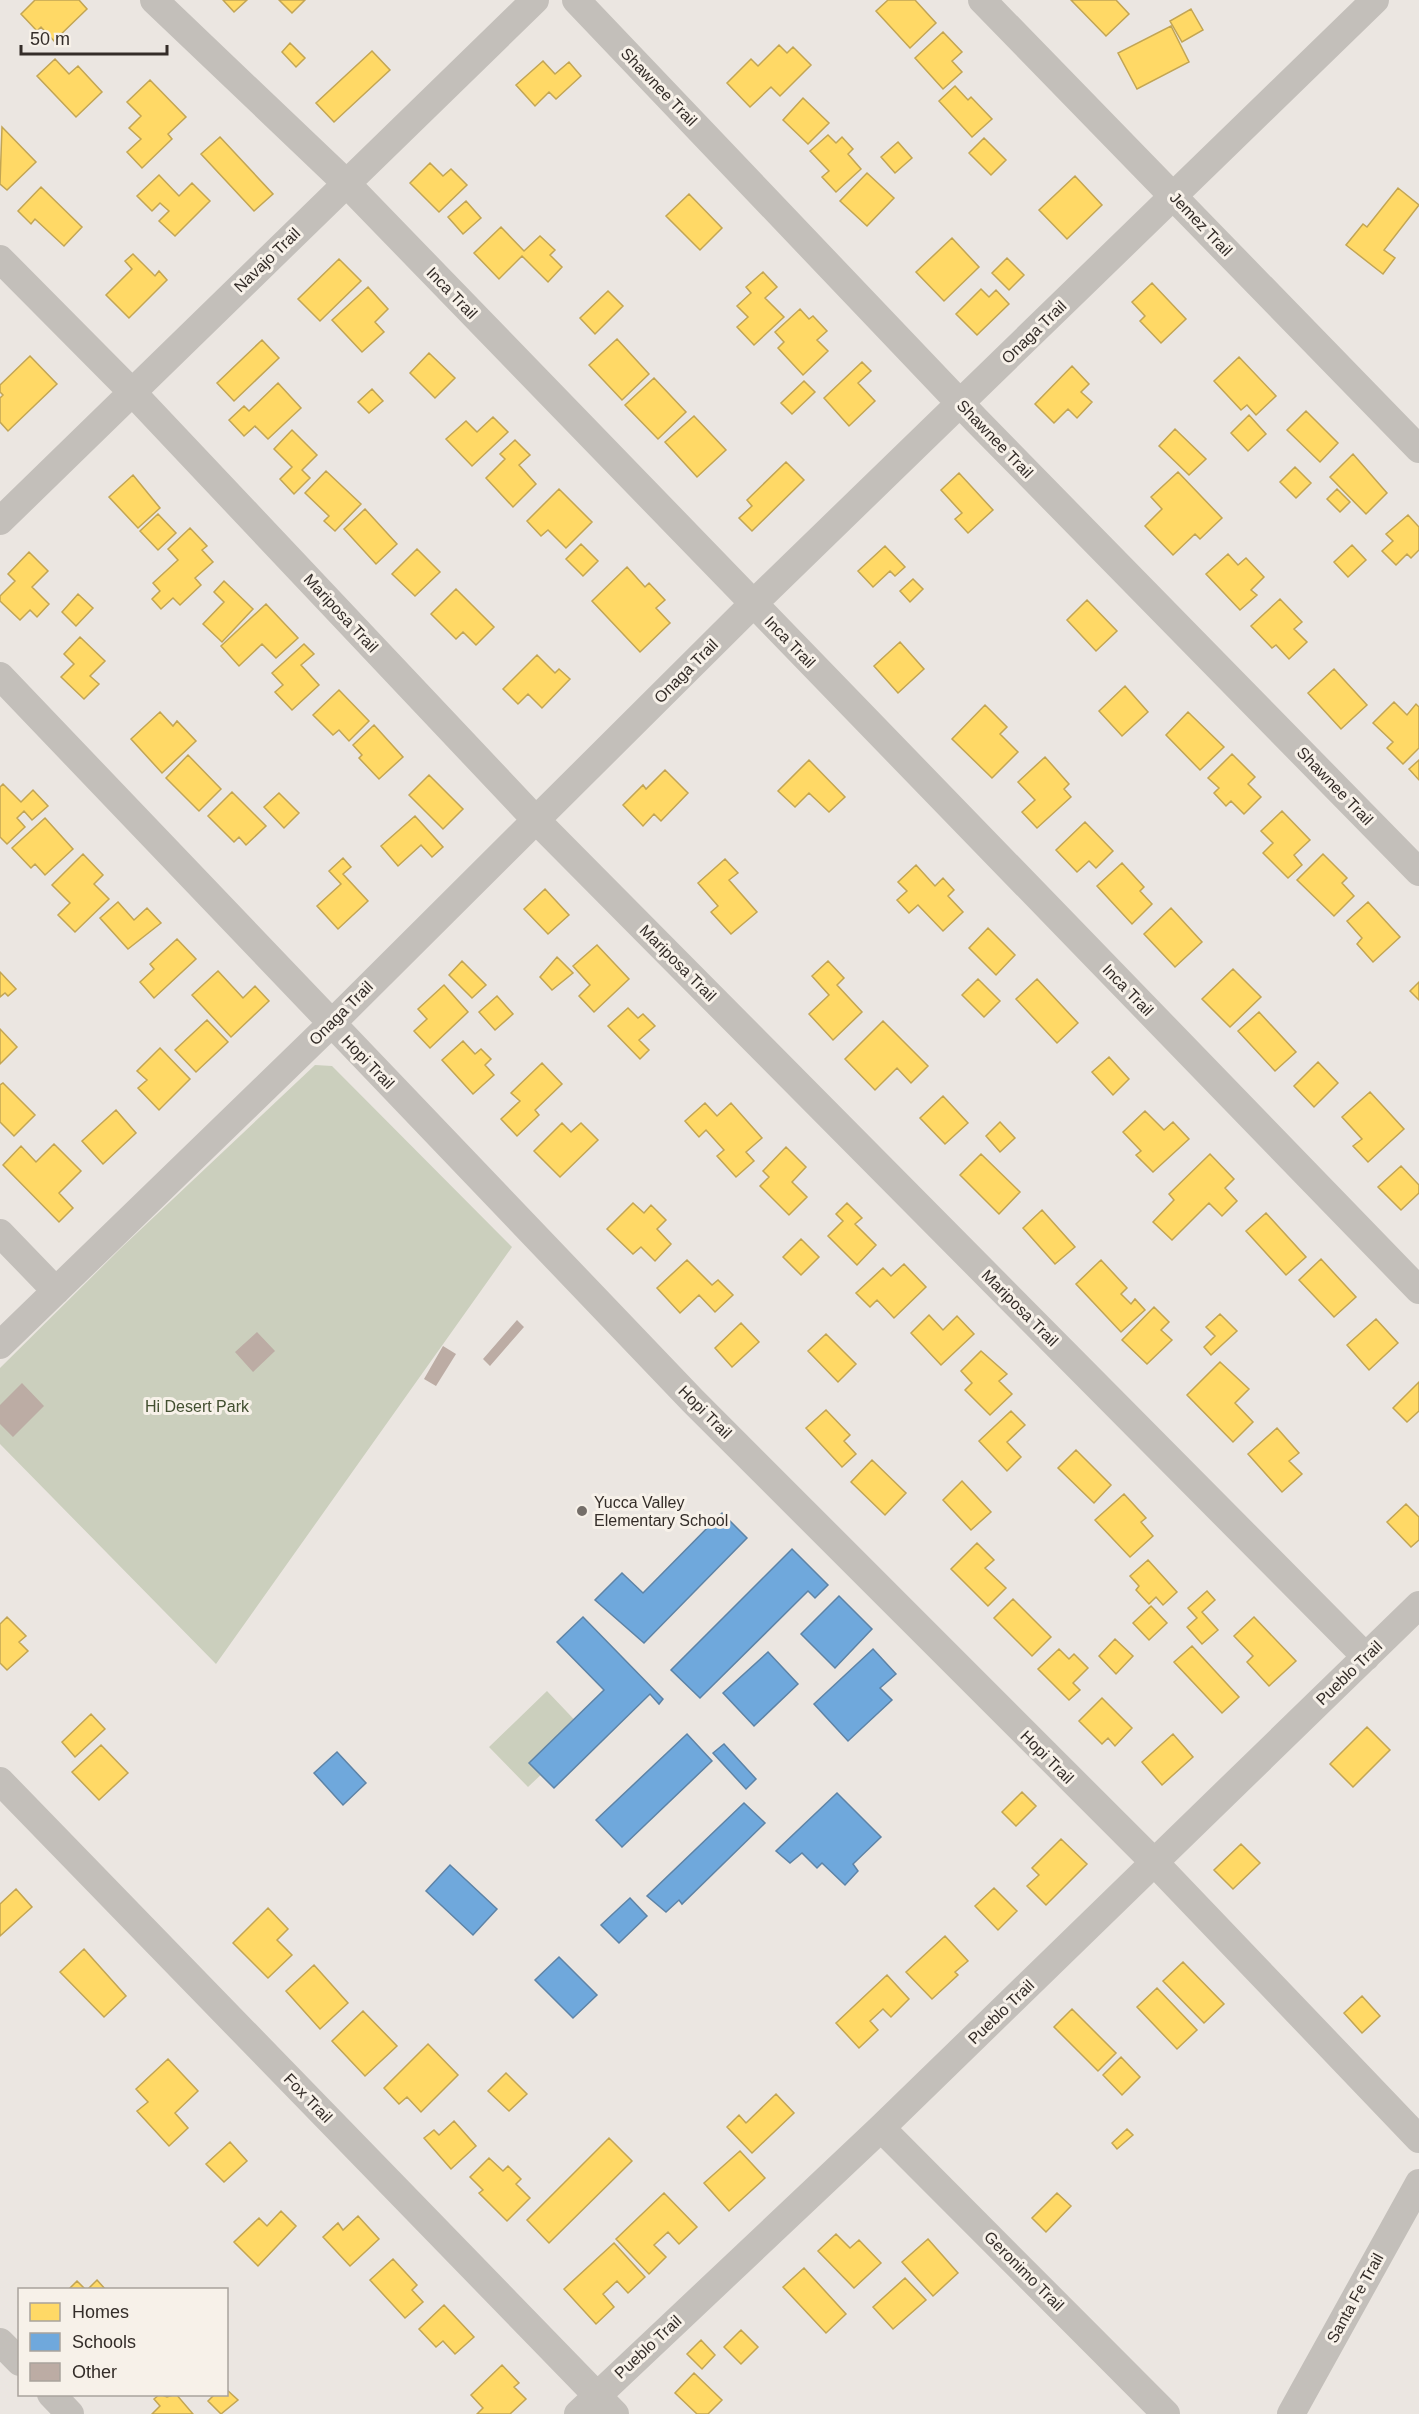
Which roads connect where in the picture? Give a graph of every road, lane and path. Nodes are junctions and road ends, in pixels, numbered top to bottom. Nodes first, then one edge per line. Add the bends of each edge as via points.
1 (154, 0) edge
2 (535, 0) edge
3 (576, 0) edge
4 (982, 0) edge
5 (1375, 0) edge
6 (346, 183) junction
7 (1173, 196) junction
8 (0, 259) edge
9 (132, 392) junction
10 (960, 403) junction
11 (1419, 449) edge
12 (0, 521) edge
13 (753, 604) junction
14 (0, 676) edge
15 (536, 820) junction
16 (1419, 872) edge
17 (331, 1024) junction
18 (0, 1233) edge
19 (1419, 1290) edge
20 (56, 1291) junction
21 (0, 1345) edge
22 (1419, 1605) edge
23 (1366, 1657) junction
24 (0, 1781) edge
25 (1155, 1863) junction
26 (881, 2128) junction
27 (1419, 2139) edge
28 (1419, 2183) edge
29 (0, 2342) edge
30 (18, 2360) edge
31 (53, 2396) edge
32 (597, 2408) edge
33 (70, 2414) edge
34 (1166, 2414) edge
35 (1291, 2414) edge

1 - 6 street, Inca Trail
2 - 6 street, Navajo Trail
3 - 10 street, Shawnee Trail
4 - 7 street, Jemez Trail
5 - 7 street, Onaga Trail
6 - 9 street, Navajo Trail
6 - 13 street, Inca Trail
7 - 10 street, Onaga Trail
7 - 11 street, Jemez Trail
8 - 9 street, Mariposa Trail
9 - 12 street, Navajo Trail
9 - 15 street, Mariposa Trail
10 - 13 street, Onaga Trail
10 - 16 street, Shawnee Trail
13 - 15 street, Onaga Trail
13 - 19 street, Inca Trail
14 - 17 street, Hopi Trail
15 - 17 street, Onaga Trail
15 - 23 street, Mariposa Trail
17 - 20 street, Onaga Trail
17 - 25 street, Hopi Trail via 693,1401
18 - 20 street
20 - 21 street, Onaga Trail
22 - 23 street, Pueblo Trail
23 - 25 street, Pueblo Trail
24 - 32 street, Fox Trail
25 - 26 street, Pueblo Trail
25 - 27 street, Hopi Trail
26 - 32 street, Pueblo Trail
26 - 34 street, Geronimo Trail
28 - 35 street, Santa Fe Trail
29 - 30 street
31 - 33 street

